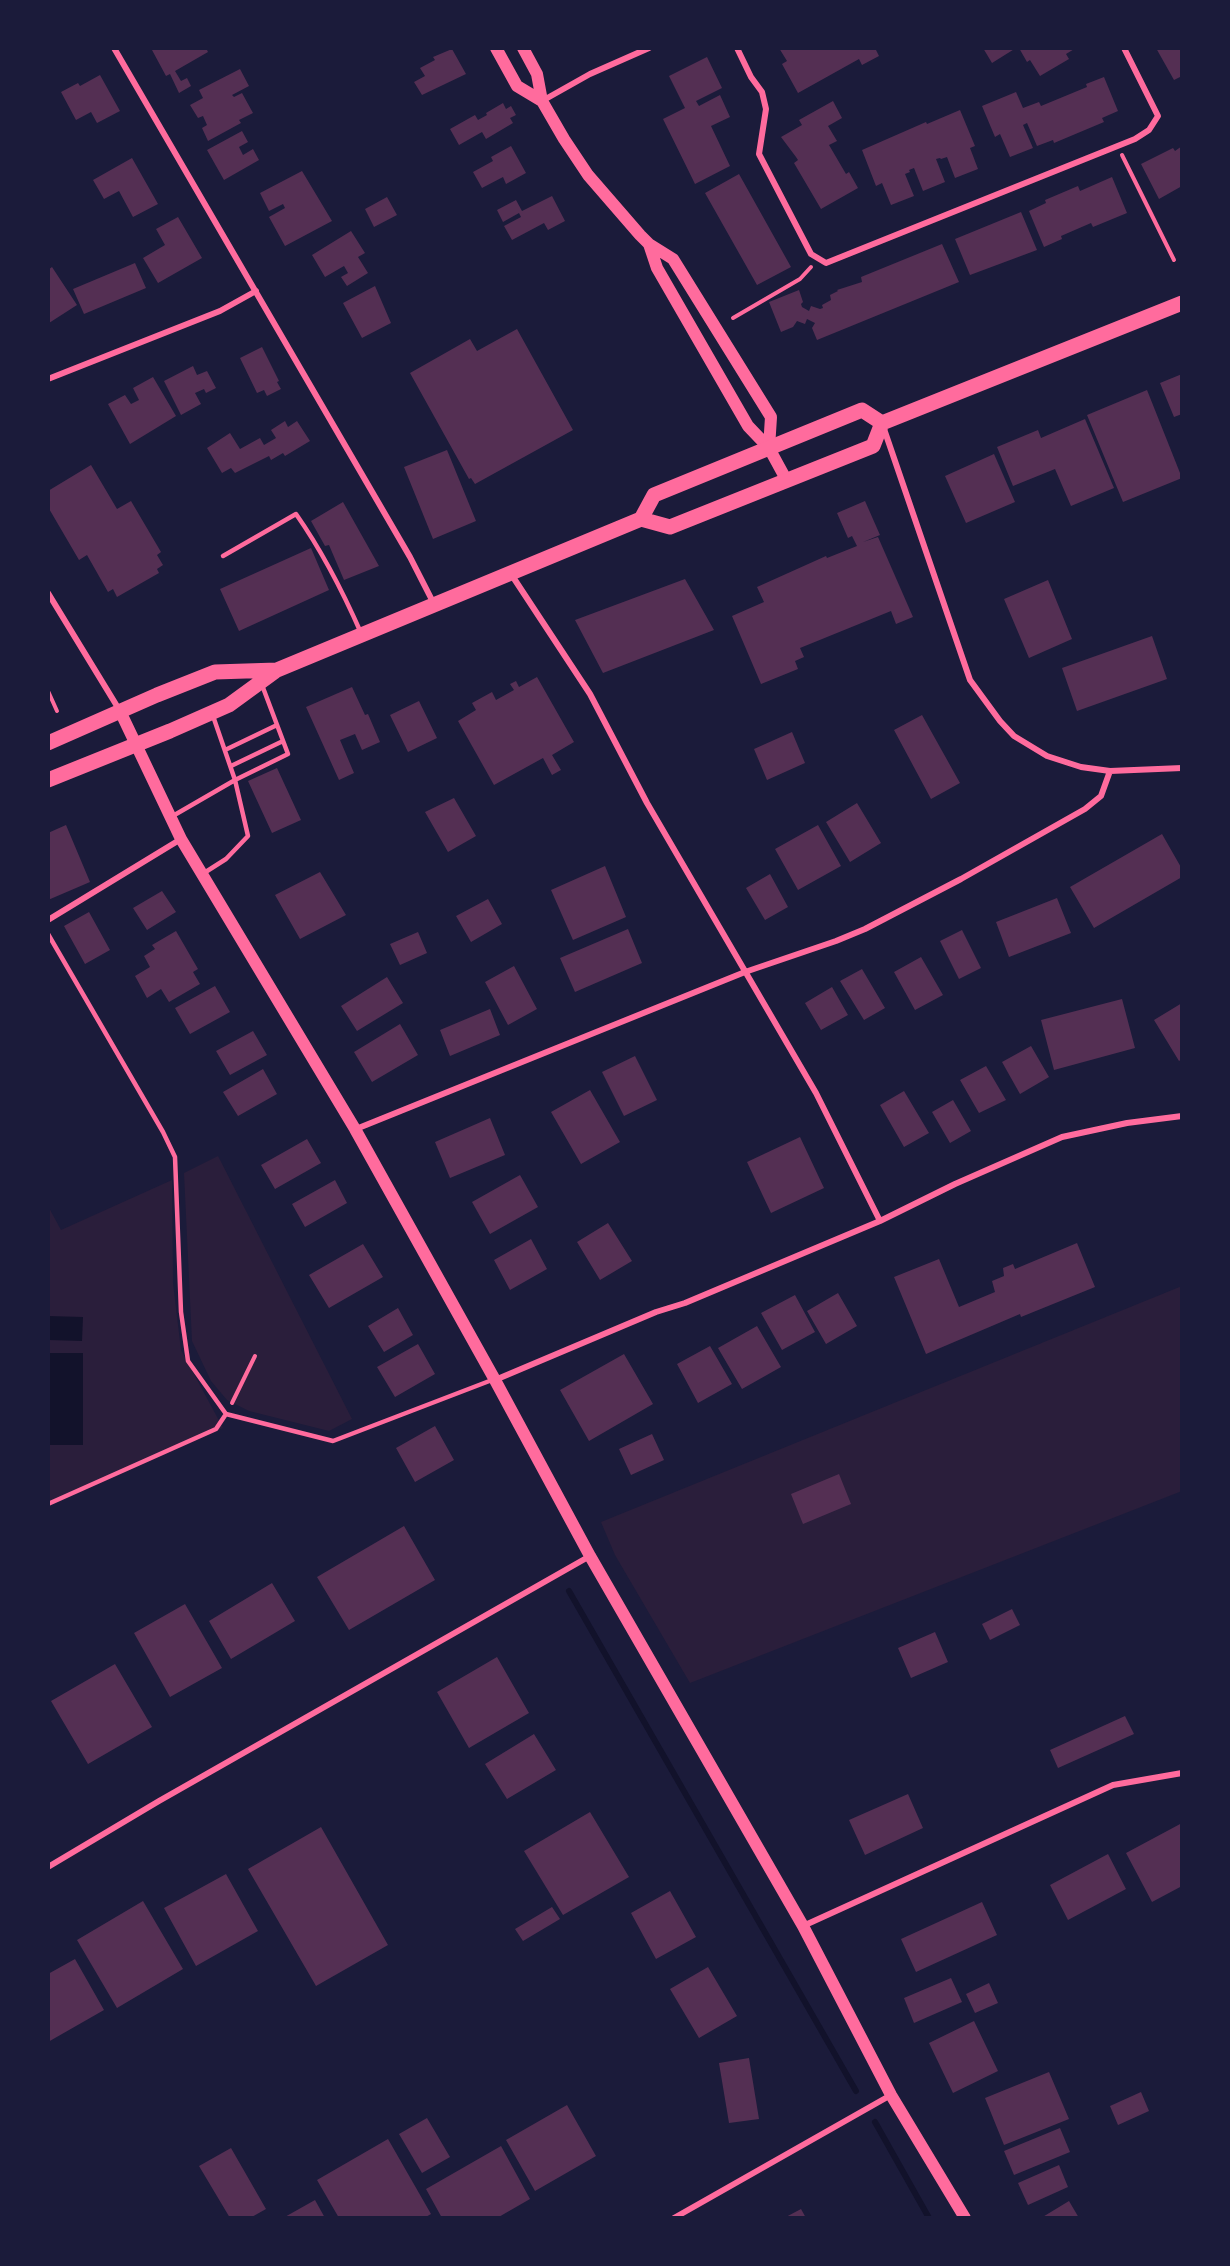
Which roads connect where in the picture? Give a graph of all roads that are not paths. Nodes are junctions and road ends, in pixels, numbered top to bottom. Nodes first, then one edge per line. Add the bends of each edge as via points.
1 (114, 48) edge
2 (496, 48) edge
3 (523, 48) edge
4 (649, 48) edge
5 (737, 48) edge
6 (1124, 48) edge
7 (542, 101) junction
8 (649, 244) junction
9 (256, 291) junction
10 (1182, 303) edge
11 (48, 379) edge
12 (882, 423) junction
13 (769, 448) junction
14 (787, 481) junction
15 (641, 519) junction
16 (223, 556) dead end
17 (511, 574) junction
18 (48, 593) edge
19 (435, 606) junction
20 (362, 636) junction
21 (277, 670) junction
22 (261, 682) junction
23 (120, 711) junction
24 (212, 713) junction
25 (277, 725) junction
26 (283, 741) junction
27 (48, 743) edge
28 (135, 746) junction
29 (225, 750) junction
30 (231, 766) junction
31 (1182, 768) edge
32 (1110, 771) junction
33 (48, 780) edge
34 (235, 780) junction
35 (170, 818) junction
36 (181, 839) junction
37 (202, 874) junction
38 (48, 920) edge
39 (48, 934) edge
40 (745, 972) junction
41 (1182, 1116) edge
42 (356, 1129) junction
43 (880, 1221) junction
44 (495, 1380) junction
45 (226, 1414) junction
46 (48, 1504) edge
47 (590, 1556) junction
48 (1182, 1773) edge
49 (48, 1867) edge
50 (804, 1926) junction
51 (891, 2095) junction
52 (674, 2218) edge
53 (965, 2218) edge

1 - 9 street
2 - 7 main road via 517,86
3 - 7 main road via 537,74
4 - 7 street
5 - 6 street via 762,92 766,110 759,154 811,254 826,263 1149,130 1158,116
7 - 8 main road via 588,174
8 - 13 main road via 657,268 748,426
8 - 13 main road via 674,259 771,417
9 - 11 street via 220,311
9 - 19 street
10 - 12 main road
12 - 13 main road via 862,410
12 - 14 main road via 873,446
12 - 32 street via 970,680 1014,736 1047,756
13 - 14 main road
13 - 15 main road via 654,495
14 - 15 main road via 670,527
15 - 17 main road
16 - 20 lane via 296,514 344,595
17 - 19 main road
17 - 40 street via 590,694 647,803
18 - 23 street
19 - 20 main road
20 - 21 main road
21 - 22 main road
21 - 23 main road via 215,672
22 - 24 main road
22 - 25 lane
23 - 27 main road
23 - 28 main road
24 - 28 main road
24 - 29 lane
25 - 26 lane
25 - 29 lane
26 - 30 lane
26 - 34 lane via 288,754
28 - 33 main road
28 - 35 main road
29 - 30 lane
30 - 34 lane
31 - 32 street
32 - 40 street via 1101,796 1028,842 865,929
34 - 35 lane
34 - 37 lane via 248,836 226,859
35 - 36 main road
36 - 37 main road
36 - 38 street
37 - 42 main road
39 - 45 lane via 175,1157 181,1312 188,1361
40 - 42 street
40 - 43 street via 816,1093
41 - 43 street via 1062,1137
42 - 44 main road
43 - 44 street
44 - 45 lane via 333,1441
44 - 47 main road
45 - 46 lane via 216,1429
47 - 49 street
47 - 50 main road
48 - 50 street via 1113,1785
50 - 51 main road
51 - 52 street
51 - 53 main road

